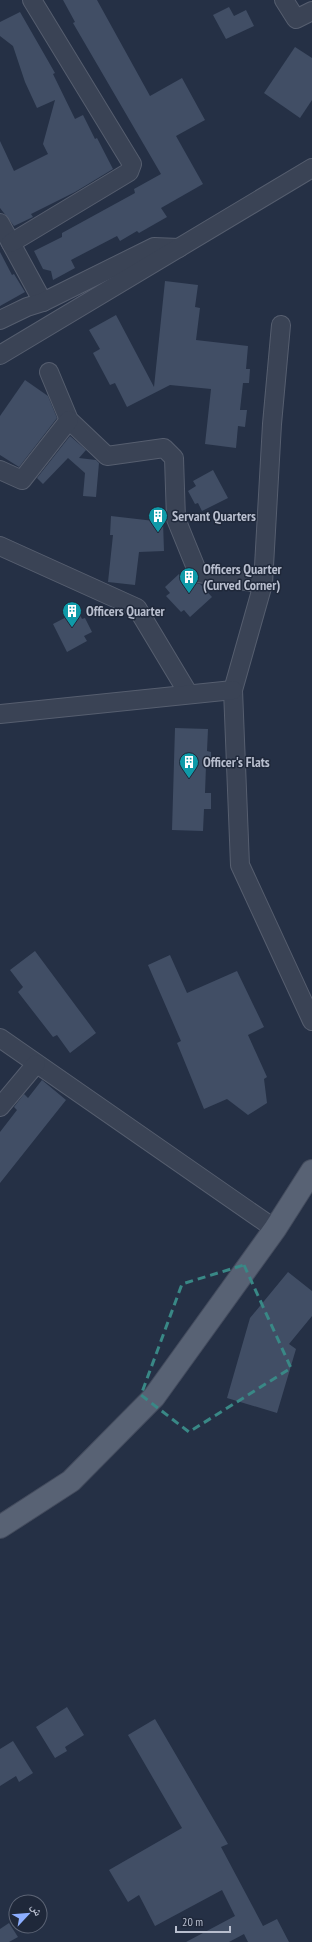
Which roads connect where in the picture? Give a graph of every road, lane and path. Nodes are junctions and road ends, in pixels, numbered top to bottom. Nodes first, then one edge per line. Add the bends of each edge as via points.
1 (32, 0) edge
2 (284, 0) edge
3 (312, 11) edge
4 (312, 168) edge
5 (0, 223) edge
6 (11, 243) junction
7 (179, 248) junction
8 (43, 302) junction
9 (0, 320) edge
10 (281, 325) dead end
11 (0, 355) edge
12 (49, 372) dead end
13 (69, 420) junction
14 (0, 470) edge
15 (0, 546) edge
16 (263, 584) junction
17 (234, 690) junction
18 (188, 693) junction
19 (0, 714) edge
20 (312, 1021) edge
21 (0, 1038) edge
22 (36, 1064) junction
23 (0, 1107) edge
24 (312, 1171) edge
25 (275, 1229) junction
26 (0, 1526) edge

1 - 6 street via 132,164 129,172
2 - 3 street via 296,19
4 - 7 street
5 - 6 street
6 - 8 street
7 - 8 street via 154,248
7 - 11 street
8 - 9 street
10 - 16 street via 272,424
12 - 13 street
13 - 14 street via 22,480
13 - 16 street via 107,456 164,448 174,458 176,519 198,573
15 - 18 street via 137,608
16 - 17 street
17 - 18 street
17 - 20 street via 240,865
18 - 19 street
21 - 22 street
22 - 23 street
22 - 25 street
24 - 25 main road
25 - 26 main road via 154,1397 71,1481

